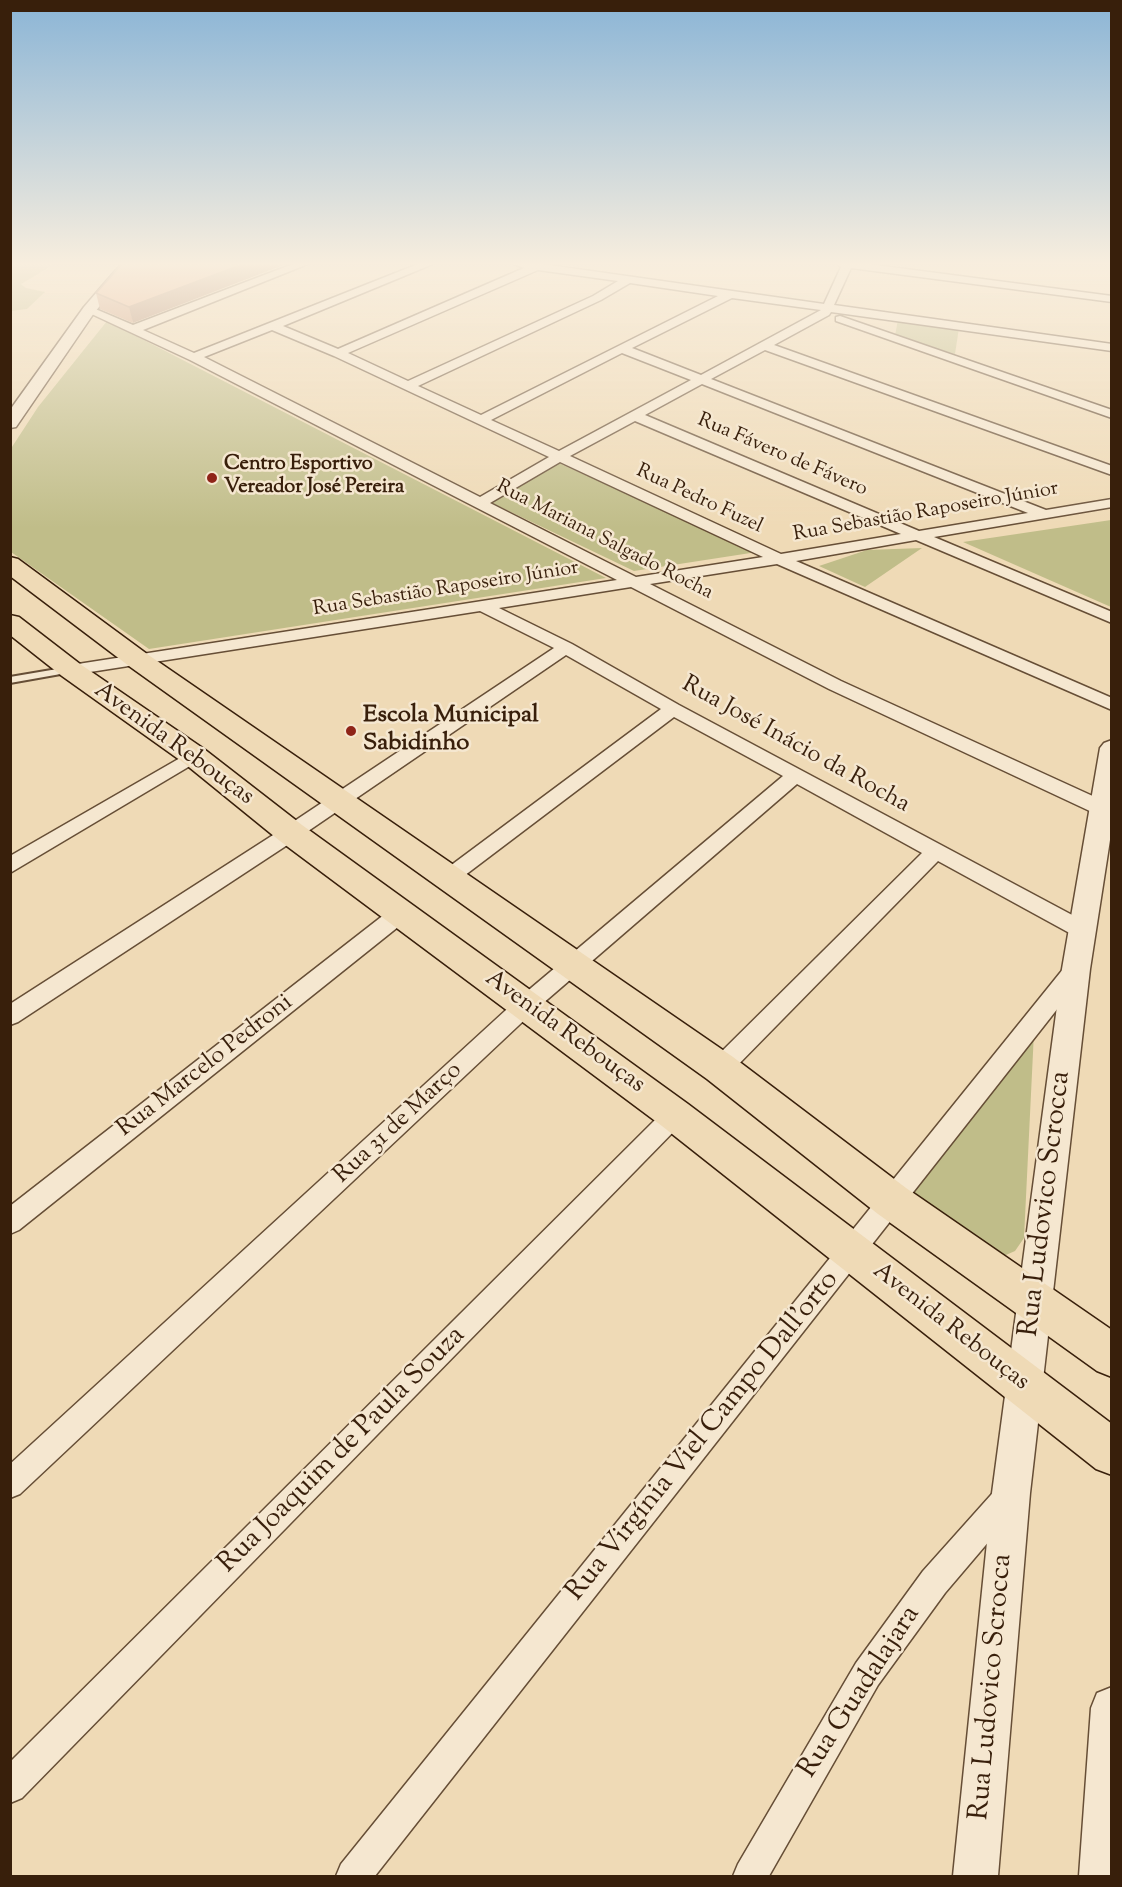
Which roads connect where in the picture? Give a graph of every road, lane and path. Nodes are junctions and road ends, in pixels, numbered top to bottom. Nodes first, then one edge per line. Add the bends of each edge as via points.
1 (59, 352) edge
2 (183, 352) edge
3 (207, 352) edge
4 (480, 352) edge
5 (617, 352) edge
6 (631, 352) edge
7 (753, 352) edge
8 (782, 352) edge
9 (978, 352) edge
10 (338, 353) edge
11 (194, 357) junction
12 (702, 379) junction
13 (407, 386) junction
14 (1112, 414) edge
15 (635, 416) junction
16 (480, 420) junction
17 (10, 423) edge
18 (560, 456) junction
19 (1112, 471) edge
20 (482, 502) junction
21 (1112, 503) edge
22 (1044, 514) junction
23 (916, 536) junction
24 (779, 559) junction
25 (10, 564) edge
26 (634, 580) junction
27 (483, 606) junction
28 (1112, 618) edge
29 (10, 622) edge
30 (566, 648) junction
31 (138, 660) junction
32 (71, 670) junction
33 (10, 680) edge
34 (1112, 705) edge
35 (673, 709) junction
36 (1112, 748) edge
37 (194, 756) junction
38 (796, 775) junction
39 (338, 801) junction
40 (1101, 808) junction
41 (291, 833) junction
42 (935, 852) junction
43 (10, 867) edge
44 (449, 877) junction
45 (401, 913) junction
46 (1082, 930) junction
47 (573, 965) junction
48 (1076, 969) junction
49 (526, 1005) junction
50 (10, 1016) edge
51 (720, 1068) junction
52 (675, 1115) junction
53 (892, 1201) junction
54 (10, 1222) edge
55 (852, 1253) junction
56 (1035, 1301) junction
57 (1112, 1356) edge
58 (1025, 1386) junction
59 (1112, 1453) edge
60 (10, 1484) edge
61 (1011, 1493) junction
62 (1112, 1708) edge
63 (10, 1786) edge
64 (353, 1876) edge
65 (750, 1876) edge
66 (975, 1876) edge
67 (1101, 1876) edge

1 - 17 street
2 - 11 street, Rua Mariana Salgado Rocha
3 - 11 street
4 - 13 street
5 - 16 street
6 - 12 street
7 - 12 street
8 - 19 street
9 - 14 street
10 - 13 street, Rua Pedro Fuzel
11 - 20 street, Rua Mariana Salgado Rocha
12 - 15 street
12 - 22 street
13 - 16 street, Rua Pedro Fuzel
15 - 18 street
15 - 23 street, Rua Fávero de Fávero
16 - 18 street, Rua Pedro Fuzel
18 - 20 street
18 - 24 street, Rua Pedro Fuzel
20 - 26 street, Rua Mariana Salgado Rocha
21 - 22 street, Rua Sebastião Raposeiro Júnior
22 - 23 street, Rua Sebastião Raposeiro Júnior
23 - 24 street, Rua Sebastião Raposeiro Júnior
23 - 28 street, Rua Fávero de Fávero
24 - 26 street, Rua Sebastião Raposeiro Júnior
24 - 34 street, Rua Pedro Fuzel
25 - 31 main road, Avenida Rebouças
26 - 27 street, Rua Sebastião Raposeiro Júnior
26 - 40 street, Rua Mariana Salgado Rocha via 835,685
27 - 30 street, Rua José Inácio da Rocha
27 - 31 street, Rua Sebastião Raposeiro Júnior
29 - 32 main road, Avenida Rebouças
30 - 35 street, Rua José Inácio da Rocha
30 - 39 street
31 - 32 street, Rua Sebastião Raposeiro Júnior
31 - 39 main road, Avenida Rebouças
32 - 33 lane
32 - 37 main road, Avenida Rebouças
35 - 38 street, Rua José Inácio da Rocha
35 - 44 street
36 - 40 street, Rua Ludovico Scrocca
37 - 41 main road, Avenida Rebouças
37 - 43 street
38 - 42 street, Rua José Inácio da Rocha
38 - 47 street, Rua 31 de Março
39 - 41 street
39 - 44 main road, Avenida Rebouças
40 - 46 street, Rua Ludovico Scrocca
41 - 45 main road, Avenida Rebouças
41 - 50 street
42 - 46 street, Rua José Inácio da Rocha
42 - 51 street
44 - 47 main road, Avenida Rebouças
45 - 49 main road, Avenida Rebouças
45 - 54 street, Rua Marcelo Pedroni
46 - 48 street, Rua Ludovico Scrocca
47 - 49 street, Rua 31 de Março
47 - 51 main road, Avenida Rebouças
48 - 53 street, Rua Virgínia Viel Campo Dall'orto
48 - 56 street, Rua Ludovico Scrocca
49 - 52 main road, Avenida Rebouças
49 - 60 street, Rua 31 de Março
51 - 53 main road, Avenida Rebouças
52 - 55 main road, Avenida Rebouças
52 - 63 street, Rua Joaquim de Paula Souza
53 - 55 street, Rua Virgínia Viel Campo Dall'orto
53 - 56 main road, Avenida Rebouças
55 - 58 main road, Avenida Rebouças
55 - 64 street, Rua Virgínia Viel Campo Dall'orto
56 - 57 main road, Avenida Rebouças
56 - 58 street, Rua Ludovico Scrocca
58 - 59 main road, Avenida Rebouças
58 - 61 street, Rua Ludovico Scrocca
61 - 65 street, Rua Guadalajara via 934,1582 867,1674
61 - 66 street, Rua Ludovico Scrocca
62 - 67 street

